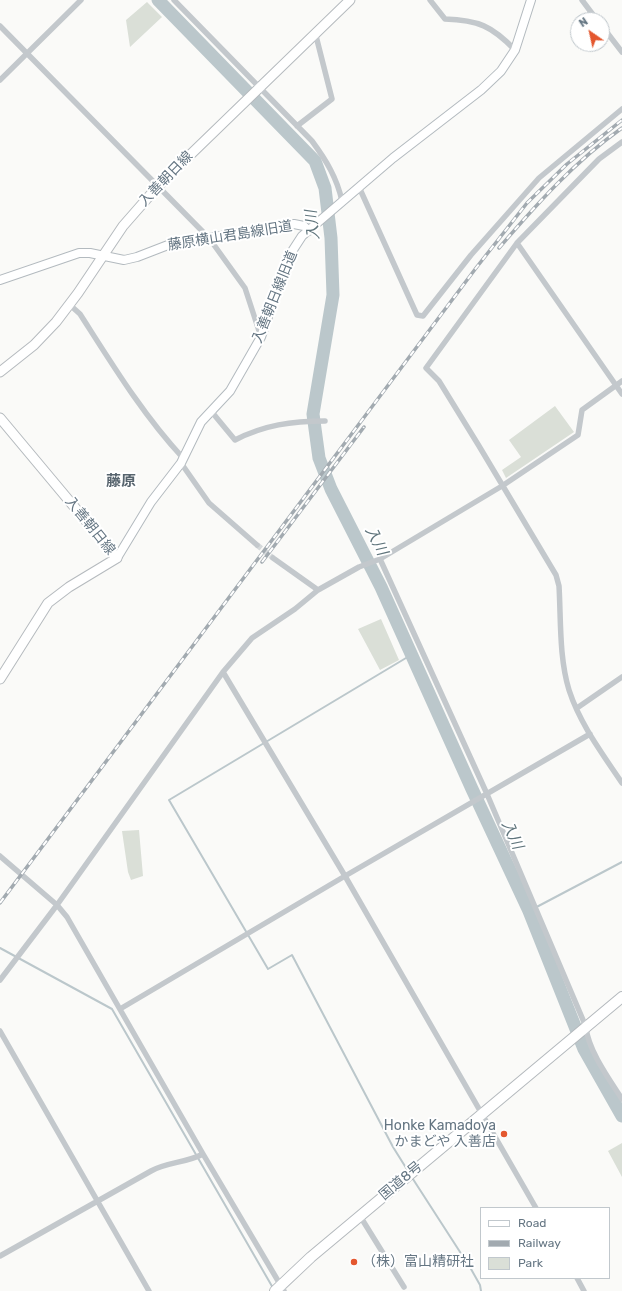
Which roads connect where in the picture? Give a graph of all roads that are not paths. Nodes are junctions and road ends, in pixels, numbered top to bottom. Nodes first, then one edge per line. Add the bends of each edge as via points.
1 (81, 0) edge
2 (174, 0) edge
3 (350, 0) edge
4 (430, 0) edge
5 (531, 0) edge
6 (582, 0) edge
7 (591, 12) edge
8 (0, 26) edge
9 (315, 32) junction
10 (610, 36) edge
11 (515, 50) junction
12 (622, 52) edge
13 (27, 53) junction
14 (0, 80) edge
15 (259, 87) junction
16 (622, 109) edge
17 (297, 126) junction
18 (622, 142) edge
19 (158, 186) junction
20 (359, 186) junction
21 (339, 203) junction
22 (309, 231) junction
23 (210, 238) junction
24 (517, 243) junction
25 (104, 256) junction
26 (0, 280) edge
27 (70, 305) junction
28 (261, 337) junction
29 (0, 372) edge
30 (622, 381) edge
31 (616, 385) junction
32 (622, 394) edge
33 (211, 411) junction
34 (0, 418) edge
35 (325, 421) dead end
36 (182, 460) junction
37 (502, 486) junction
38 (257, 545) tunnel mouth
39 (117, 558) junction
40 (274, 558) tunnel mouth
41 (380, 559) junction
42 (318, 590) junction
43 (224, 672) junction
44 (622, 677) edge
45 (0, 679) edge
46 (577, 708) junction
47 (590, 734) junction
48 (622, 783) edge
49 (487, 794) junction
50 (0, 856) edge
51 (344, 876) junction
52 (57, 905) junction
53 (0, 980) edge
54 (622, 997) edge
55 (120, 1009) junction
56 (586, 1027) junction
57 (0, 1030) edge
58 (622, 1099) edge
59 (481, 1114) junction
60 (203, 1154) junction
61 (97, 1200) junction
62 (535, 1207) edge
63 (360, 1216) junction
64 (0, 1256) edge
65 (578, 1279) edge
66 (404, 1287) dead end
67 (280, 1289) edge
68 (149, 1291) edge
69 (584, 1291) edge

1 - 13 street
2 - 15 street
3 - 9 main road, 入善朝日線
4 - 11 street via 445,20 472,20 500,35
5 - 11 street, 入善朝日線旧道
6 - 7 street
8 - 13 street
9 - 15 main road, 入善朝日線
9 - 17 street via 332,99
10 - 12 street
11 - 20 street, 入善朝日線旧道 via 501,71 481,90
13 - 14 street
13 - 19 street
15 - 17 street
15 - 19 main road, 入善朝日線
16 - 20 street via 539,178 470,255 423,316 417,315
17 - 21 street via 327,161 338,187
18 - 24 street via 599,159
19 - 23 street
19 - 25 main road, 入善朝日線 via 122,226
20 - 21 street, 入善朝日線旧道
21 - 22 street, 入善朝日線旧道
22 - 23 street, 藤原横山君島線旧道 via 304,226 294,224
22 - 28 street, 入善朝日線旧道 via 302,236 289,256
23 - 25 street, 藤原横山君島線旧道 via 168,245 124,260
23 - 28 street via 245,288
24 - 31 street
24 - 37 street via 426,368 439,381
25 - 26 street, 藤原横山君島線旧道 via 79,253
25 - 27 main road, 入善朝日線
27 - 29 main road, 入善朝日線 via 34,345
27 - 36 street via 80,314 130,392
28 - 33 street, 入善朝日線旧道 via 230,391
30 - 31 street
31 - 32 street
31 - 37 street via 582,410 578,434
33 - 35 street via 234,440 270,426
33 - 36 street, 入善朝日線旧道 via 201,422
34 - 39 main road, 入善朝日線
36 - 38 street via 209,503
36 - 39 street, 入善朝日線旧道 via 151,502
37 - 41 street
37 - 46 street via 556,575 559,586 563,658 569,690
39 - 45 main road, 入善朝日線 via 48,603
40 - 42 street
41 - 42 street via 359,567
41 - 49 street
42 - 43 street via 295,610 252,638
43 - 51 street
43 - 52 street
44 - 46 street
46 - 47 street
47 - 48 street
47 - 49 street
49 - 51 street
49 - 56 street
50 - 52 street
51 - 55 street
51 - 59 street
52 - 53 street
52 - 55 street
54 - 56 highway, 国道8号
55 - 60 street
56 - 58 street via 602,1068
56 - 59 highway, 国道8号
57 - 61 street
59 - 62 street
59 - 63 highway, 国道8号
60 - 61 street via 192,1160 158,1167
60 - 67 street
61 - 64 street
61 - 68 street
63 - 66 street
63 - 67 highway, 国道8号
65 - 69 street

